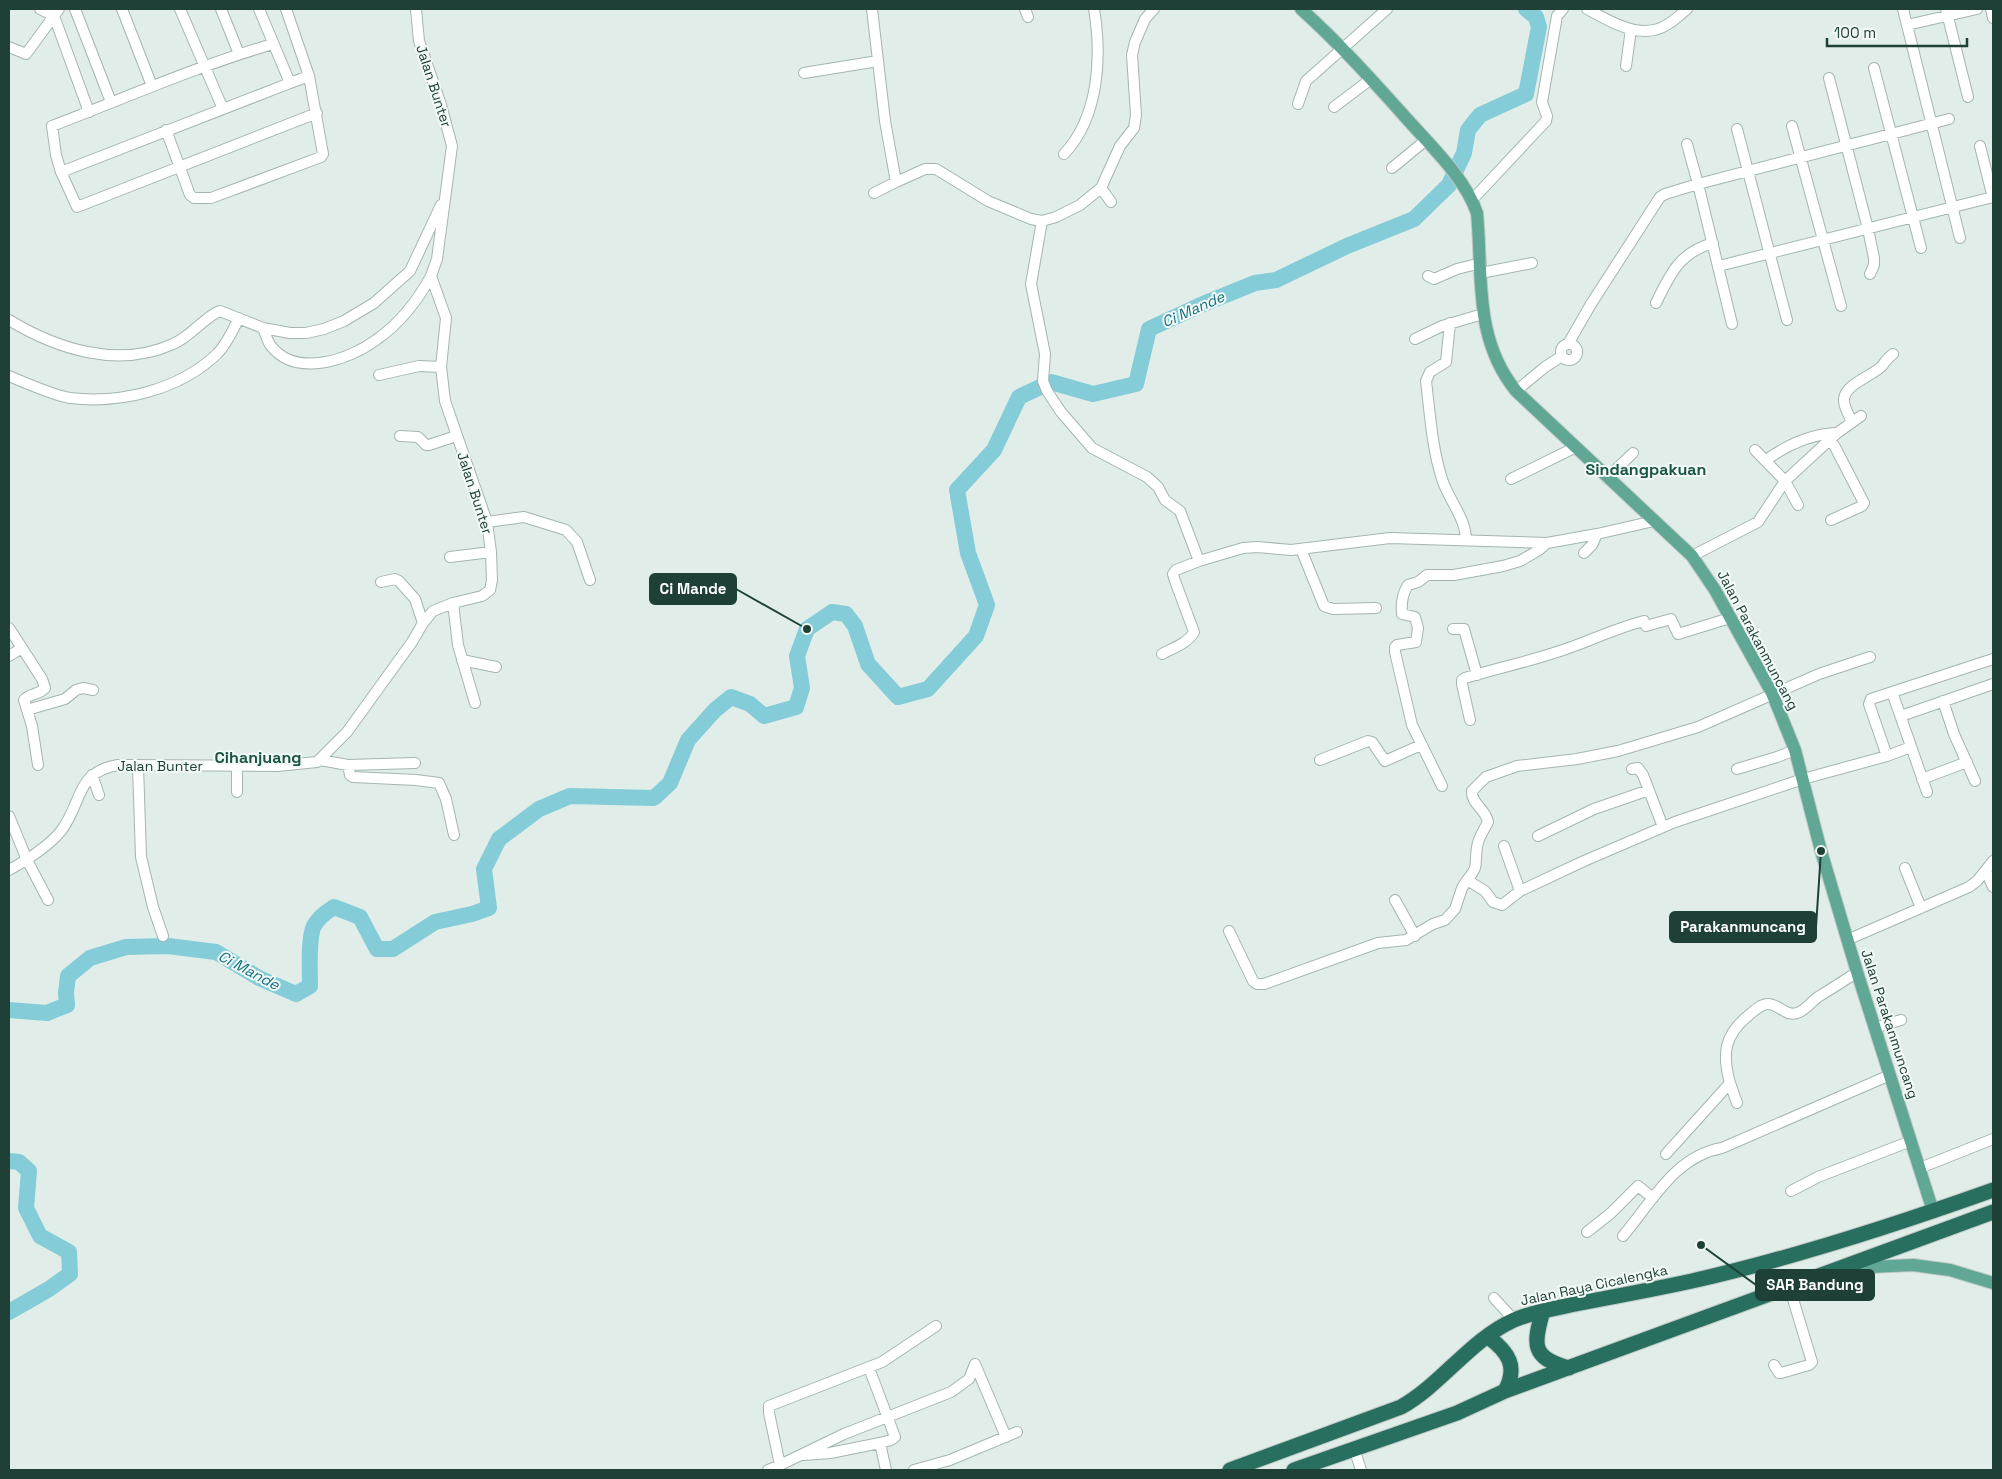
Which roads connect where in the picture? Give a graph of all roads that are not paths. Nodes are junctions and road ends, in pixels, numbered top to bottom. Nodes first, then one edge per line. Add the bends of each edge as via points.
1 (40, 9) edge
2 (75, 9) edge
3 (122, 9) edge
4 (180, 9) edge
5 (221, 9) edge
6 (258, 9) edge
7 (286, 9) edge
8 (416, 9) edge
9 (872, 9) edge
10 (1094, 9) edge
11 (1154, 9) edge
12 (1301, 9) edge
13 (1586, 9) edge
14 (1687, 9) edge
15 (1903, 9) edge
16 (1976, 9) edge
17 (1991, 9) edge
18 (1387, 10) edge
19 (57, 12) edge
20 (1560, 12) edge
21 (1947, 12) edge
22 (1993, 18) edge
23 (1908, 25) junction
24 (1631, 28) junction
25 (273, 44) junction
26 (9, 47) edge
27 (1344, 48) junction
28 (239, 54) junction
29 (878, 61) junction
30 (1626, 66) dead end
31 (206, 67) junction
32 (1874, 68) dead end
33 (804, 73) dead end
34 (309, 76) junction
35 (1829, 78) dead end
36 (1371, 79) junction
37 (290, 83) junction
38 (152, 86) junction
39 (1968, 97) dead end
40 (111, 102) junction
41 (1298, 104) dead end
42 (1334, 107) dead end
43 (223, 109) junction
44 (89, 112) junction
45 (317, 113) junction
46 (1949, 119) dead end
47 (1932, 123) junction
48 (1792, 126) dead end
49 (1737, 129) dead end
50 (166, 130) junction
51 (1891, 134) junction
52 (1426, 140) junction
53 (1687, 144) dead end
54 (1847, 146) junction
55 (1985, 152) edge
56 (1064, 154) dead end
57 (1799, 159) junction
58 (179, 168) junction
59 (1392, 168) dead end
60 (1749, 171) junction
61 (61, 172) junction
62 (896, 182) junction
63 (1698, 184) junction
64 (1101, 188) junction
65 (874, 193) dead end
66 (446, 194) junction
67 (1993, 197) edge
68 (1472, 200) junction
69 (1111, 202) dead end
70 (1953, 207) junction
71 (1913, 217) junction
72 (1042, 221) junction
73 (1868, 229) junction
74 (1960, 238) dead end
75 (1822, 240) junction
76 (1713, 244) junction
77 (1921, 248) dead end
78 (1770, 253) junction
79 (1532, 263) dead end
80 (1719, 266) junction
81 (1481, 268) junction
82 (1870, 274) dead end
83 (431, 276) junction
84 (1428, 276) dead end
85 (1656, 303) dead end
86 (1841, 306) dead end
87 (1483, 314) junction
88 (239, 318) junction
89 (9, 320) edge
90 (1786, 320) dead end
91 (1450, 323) junction
92 (1732, 324) dead end
93 (263, 328) junction
94 (1415, 339) dead end
95 (1893, 354) dead end
96 (441, 367) junction
97 (379, 375) dead end
98 (9, 376) edge
99 (1516, 391) junction
100 (400, 436) dead end
101 (456, 436) junction
102 (1834, 437) junction
103 (1576, 446) junction
104 (1755, 450) dead end
105 (1633, 453) dead end
106 (1766, 460) junction
107 (1511, 478) dead end
108 (1607, 478) junction
109 (1785, 481) junction
110 (1798, 505) dead end
111 (1831, 520) dead end
112 (1654, 521) junction
113 (487, 522) junction
114 (1597, 534) junction
115 (1466, 540) junction
116 (1547, 542) junction
117 (1301, 549) junction
118 (491, 552) junction
119 (1584, 553) dead end
120 (1692, 556) junction
121 (450, 557) dead end
122 (1199, 561) junction
123 (590, 580) dead end
124 (381, 582) dead end
125 (454, 603) junction
126 (1376, 608) dead end
127 (1730, 618) junction
128 (423, 623) junction
129 (9, 628) edge
130 (1453, 629) dead end
131 (22, 648) junction
132 (1162, 654) dead end
133 (9, 656) edge
134 (1870, 657) dead end
135 (1993, 659) edge
136 (462, 660) junction
137 (496, 667) dead end
138 (1477, 674) junction
139 (1993, 684) edge
140 (93, 690) dead end
141 (1892, 692) junction
142 (1772, 693) junction
143 (1943, 702) junction
144 (475, 703) dead end
145 (27, 710) junction
146 (1901, 716) junction
147 (1470, 720) dead end
148 (1421, 745) junction
149 (1911, 747) junction
150 (1795, 750) junction
151 (1887, 756) junction
152 (320, 760) junction
153 (1320, 760) dead end
154 (1967, 762) junction
155 (416, 763) dead end
156 (38, 766) dead end
157 (138, 766) junction
158 (237, 766) junction
159 (348, 766) junction
160 (1632, 769) dead end
161 (1738, 770) dead end
162 (92, 775) junction
163 (1803, 779) junction
164 (1922, 779) junction
165 (1975, 781) dead end
166 (1442, 786) dead end
167 (1649, 790) junction
168 (237, 792) dead end
169 (1927, 792) dead end
170 (99, 794) dead end
171 (9, 816) edge
172 (1663, 827) junction
173 (454, 835) dead end
174 (1538, 836) dead end
175 (1504, 846) dead end
176 (27, 860) junction
177 (1993, 861) edge
178 (1905, 868) dead end
179 (9, 870) edge
180 (1986, 871) junction
181 (1467, 880) junction
182 (1993, 887) edge
183 (1520, 891) junction
184 (48, 900) dead end
185 (1395, 900) dead end
186 (1921, 908) junction
187 (1229, 931) dead end
188 (163, 936) dead end
189 (1415, 936) junction
190 (1847, 940) junction
191 (1857, 972) junction
192 (1901, 1020) dead end
193 (1874, 1028) junction
194 (1890, 1075) junction
195 (1730, 1083) junction
196 (1737, 1103) dead end
197 (1993, 1139) edge
198 (1911, 1141) junction
199 (1666, 1154) dead end
200 (1920, 1168) junction
201 (1993, 1190) edge
202 (1792, 1192) dead end
203 (1653, 1198) junction
204 (1933, 1211) junction
205 (1993, 1212) edge
206 (1587, 1232) dead end
207 (1623, 1236) dead end
208 (1836, 1269) junction
209 (1993, 1283) edge
210 (1789, 1286) junction
211 (1494, 1298) dead end
212 (1543, 1310) junction
213 (1514, 1320) junction
214 (936, 1326) dead end
215 (1488, 1337) junction
216 (1774, 1365) dead end
217 (869, 1368) junction
218 (1569, 1368) junction
219 (1505, 1391) junction
220 (888, 1416) junction
221 (1017, 1432) dead end
222 (1006, 1436) junction
223 (880, 1443) junction
224 (1354, 1448) junction
225 (797, 1456) junction
226 (780, 1465) junction
227 (1303, 1469) edge
228 (768, 1470) edge
229 (886, 1470) edge
230 (914, 1470) edge
231 (1230, 1470) edge
232 (1361, 1470) edge

1 - 19 street
2 - 40 street
3 - 38 street
4 - 31 street
5 - 28 street
6 - 25 street
7 - 34 street
8 - 66 street, Jalan Bunter via 418,41 452,146
9 - 29 street
10 - 56 street via 1098,35 1090,113 1076,140
11 - 64 street via 1145,20 1132,55 1136,123 1120,146
12 - 27 main road, Jalan Parakanmuncang
13 - 24 street
14 - 24 street via 1654,30
15 - 23 street
16 - 21 street
17 - 22 street
18 - 27 street
19 - 26 street via 26,54
19 - 44 street
20 - 68 street via 1544,86 1542,105 1546,121
21 - 23 street
21 - 39 street
23 - 47 street
24 - 30 street
25 - 28 street
25 - 37 street
27 - 36 main road, Jalan Parakanmuncang
27 - 41 street via 1306,81
28 - 31 street
29 - 33 street
29 - 62 street
31 - 38 street
31 - 43 street
32 - 51 street
34 - 37 street
34 - 45 street
35 - 54 street
36 - 42 street
36 - 52 main road, Jalan Parakanmuncang
37 - 43 street
38 - 40 street
40 - 44 street
43 - 50 street
44 - 61 street via 52,126
45 - 58 street
45 - 58 street via 323,154 319,158 203,199 190,195
46 - 47 street
47 - 51 street
47 - 70 street
48 - 57 street
49 - 60 street
50 - 58 street
50 - 61 street
51 - 54 street
51 - 71 street
52 - 59 street
52 - 68 main road, Jalan Parakanmuncang
53 - 63 street
54 - 57 street
54 - 73 street
55 - 67 street
57 - 60 street
57 - 75 street
58 - 61 street via 77,207
60 - 63 street
60 - 78 street
62 - 65 street
62 - 72 street via 925,169 936,169 988,201
63 - 76 street
63 - 99 street via 1660,197 1562,349 1562,356
64 - 69 street
64 - 72 street via 1074,209
66 - 83 street, Jalan Bunter via 437,259
66 - 93 street via 410,271 374,303 324,329 290,333
67 - 70 street
68 - 81 main road, Jalan Parakanmuncang via 1477,213
70 - 71 street
70 - 74 street
71 - 73 street
71 - 77 street
72 - 122 street via 1030,284 1045,360 1045,386 1061,412 1092,448 1147,477 1169,504 1180,511
73 - 75 street
73 - 82 street via 1874,258
75 - 78 street
75 - 86 street
76 - 80 street
76 - 85 street via 1700,247 1679,263
78 - 80 street
78 - 90 street
79 - 81 street
80 - 92 street
81 - 84 street via 1457,269 1434,279
81 - 87 main road, Jalan Parakanmuncang
83 - 93 street via 410,308 377,340 361,350 330,361 301,362 283,356 269,344
83 - 96 street, Jalan Bunter via 446,318
87 - 91 street
87 - 99 main road, Jalan Parakanmuncang via 1493,353
88 - 89 street via 220,311 191,334 157,351 113,355 62,347
88 - 93 street
88 - 98 street via 218,353 209,360 180,379 140,395 108,399 69,398
91 - 94 street
91 - 115 street via 1446,362 1430,372 1426,381 1435,456 1447,492 1459,513
95 - 102 street via 1845,395 1844,404 1856,419
96 - 97 street via 419,366
96 - 101 street, Jalan Bunter via 445,401
99 - 103 main road, Jalan Parakanmuncang
100 - 101 street via 418,437 429,446
101 - 113 street, Jalan Bunter
102 - 106 street via 1822,434 1802,440
102 - 109 street
102 - 111 street via 1835,447 1864,503
103 - 107 street
103 - 108 main road, Jalan Parakanmuncang
104 - 106 street
105 - 108 street
106 - 109 street
108 - 112 main road, Jalan Parakanmuncang
109 - 110 street
109 - 120 street via 1758,522
112 - 114 street
112 - 120 main road, Jalan Parakanmuncang
113 - 118 street, Jalan Bunter
113 - 123 street via 524,517 566,530 577,542
114 - 116 street
114 - 119 street
115 - 116 street
115 - 117 street via 1390,538
116 - 148 street via 1520,561 1472,573 1427,575 1408,585 1404,591 1402,614 1415,617 1418,638 1416,642 1395,648 1406,707
117 - 122 street via 1243,548
117 - 126 street via 1324,606 1334,609
118 - 121 street
118 - 125 street, Jalan Bunter via 490,590 482,596
120 - 127 main road, Jalan Parakanmuncang
122 - 132 street via 1176,570 1174,574 1194,632
124 - 128 street via 398,581 415,599
125 - 128 street, Jalan Bunter via 433,611
125 - 136 street
127 - 138 street via 1678,634 1671,619 1646,626 1644,621 1547,655
127 - 142 main road, Jalan Parakanmuncang
128 - 152 street, Jalan Bunter via 347,732
129 - 131 street
130 - 138 street via 1464,629
131 - 133 street
131 - 145 street via 45,688 25,698
134 - 142 street
135 - 141 street
136 - 137 street
136 - 144 street
138 - 147 street via 1462,680
139 - 143 street
140 - 145 street via 76,690 64,699
141 - 146 street
141 - 151 street via 1869,701
142 - 150 main road, Jalan Parakanmuncang
142 - 181 street via 1698,727 1626,748 1578,759 1517,766 1486,777 1472,791 1473,799 1485,811 1488,822 1477,848 1474,872
143 - 146 street
143 - 154 street
145 - 156 street
146 - 149 street
148 - 153 street via 1385,761 1368,741
148 - 166 street
149 - 151 street
149 - 164 street
150 - 161 street
150 - 163 main road, Jalan Parakanmuncang
151 - 163 street
152 - 158 street, Jalan Bunter via 301,764
152 - 159 street
154 - 164 street
154 - 165 street
155 - 159 street
157 - 158 street, Jalan Bunter
157 - 162 street, Jalan Bunter via 107,767
157 - 188 street via 142,857
158 - 168 street
159 - 173 street via 353,777 438,782 446,799
160 - 167 street via 1640,770
162 - 170 street
162 - 176 street via 85,782 60,832
163 - 172 street
163 - 190 main road, Jalan Parakanmuncang
164 - 169 street
167 - 172 street
167 - 174 street via 1594,809
171 - 176 street
172 - 183 street
175 - 183 street
176 - 179 street
176 - 184 street
177 - 180 street
178 - 186 street
180 - 182 street
180 - 186 street via 1968,888
181 - 183 street via 1479,886 1497,905 1506,903
181 - 189 street via 1455,909 1448,917
185 - 189 street
186 - 190 street
187 - 189 street via 1258,984 1284,978 1378,943 1402,942
190 - 191 main road, Jalan Parakanmuncang
191 - 193 main road, Jalan Parakanmuncang
191 - 195 street via 1801,1012 1788,1014 1766,1004 1738,1023 1724,1054
192 - 193 street
193 - 194 main road, Jalan Parakanmuncang
194 - 198 main road, Jalan Parakanmuncang
194 - 203 street via 1722,1148 1701,1153 1679,1170
195 - 196 street
195 - 199 street
197 - 200 street
198 - 200 main road, Jalan Parakanmuncang
198 - 202 street via 1818,1177
200 - 204 main road, Jalan Parakanmuncang
201 - 204 highway, Jalan Raya Cicalengka
203 - 206 street via 1638,1186
203 - 207 street
204 - 212 highway, Jalan Raya Cicalengka via 1792,1256 1718,1275
205 - 208 highway
208 - 209 main road via 1913,1265 1950,1270
208 - 210 highway
210 - 216 street via 1812,1362 1781,1373
210 - 218 highway
211 - 213 street
212 - 213 highway, Jalan Raya Cicalengka
212 - 218 highway via 1536,1338 1538,1350 1556,1364
213 - 215 highway, Jalan Raya Cicalengka
214 - 217 street via 900,1352
215 - 219 highway via 1501,1347 1510,1364 1512,1376
215 - 231 highway, Jalan Raya Cicalengka via 1452,1365 1418,1398 1400,1408
217 - 220 street
217 - 226 street via 769,1406
218 - 219 highway
219 - 224 highway via 1457,1413
220 - 222 street via 959,1388 969,1380 975,1364
220 - 223 street via 895,1437
220 - 225 street
221 - 222 street
222 - 230 street via 950,1460
223 - 225 street
223 - 229 street
224 - 227 highway
224 - 232 street
225 - 226 street
226 - 228 street

